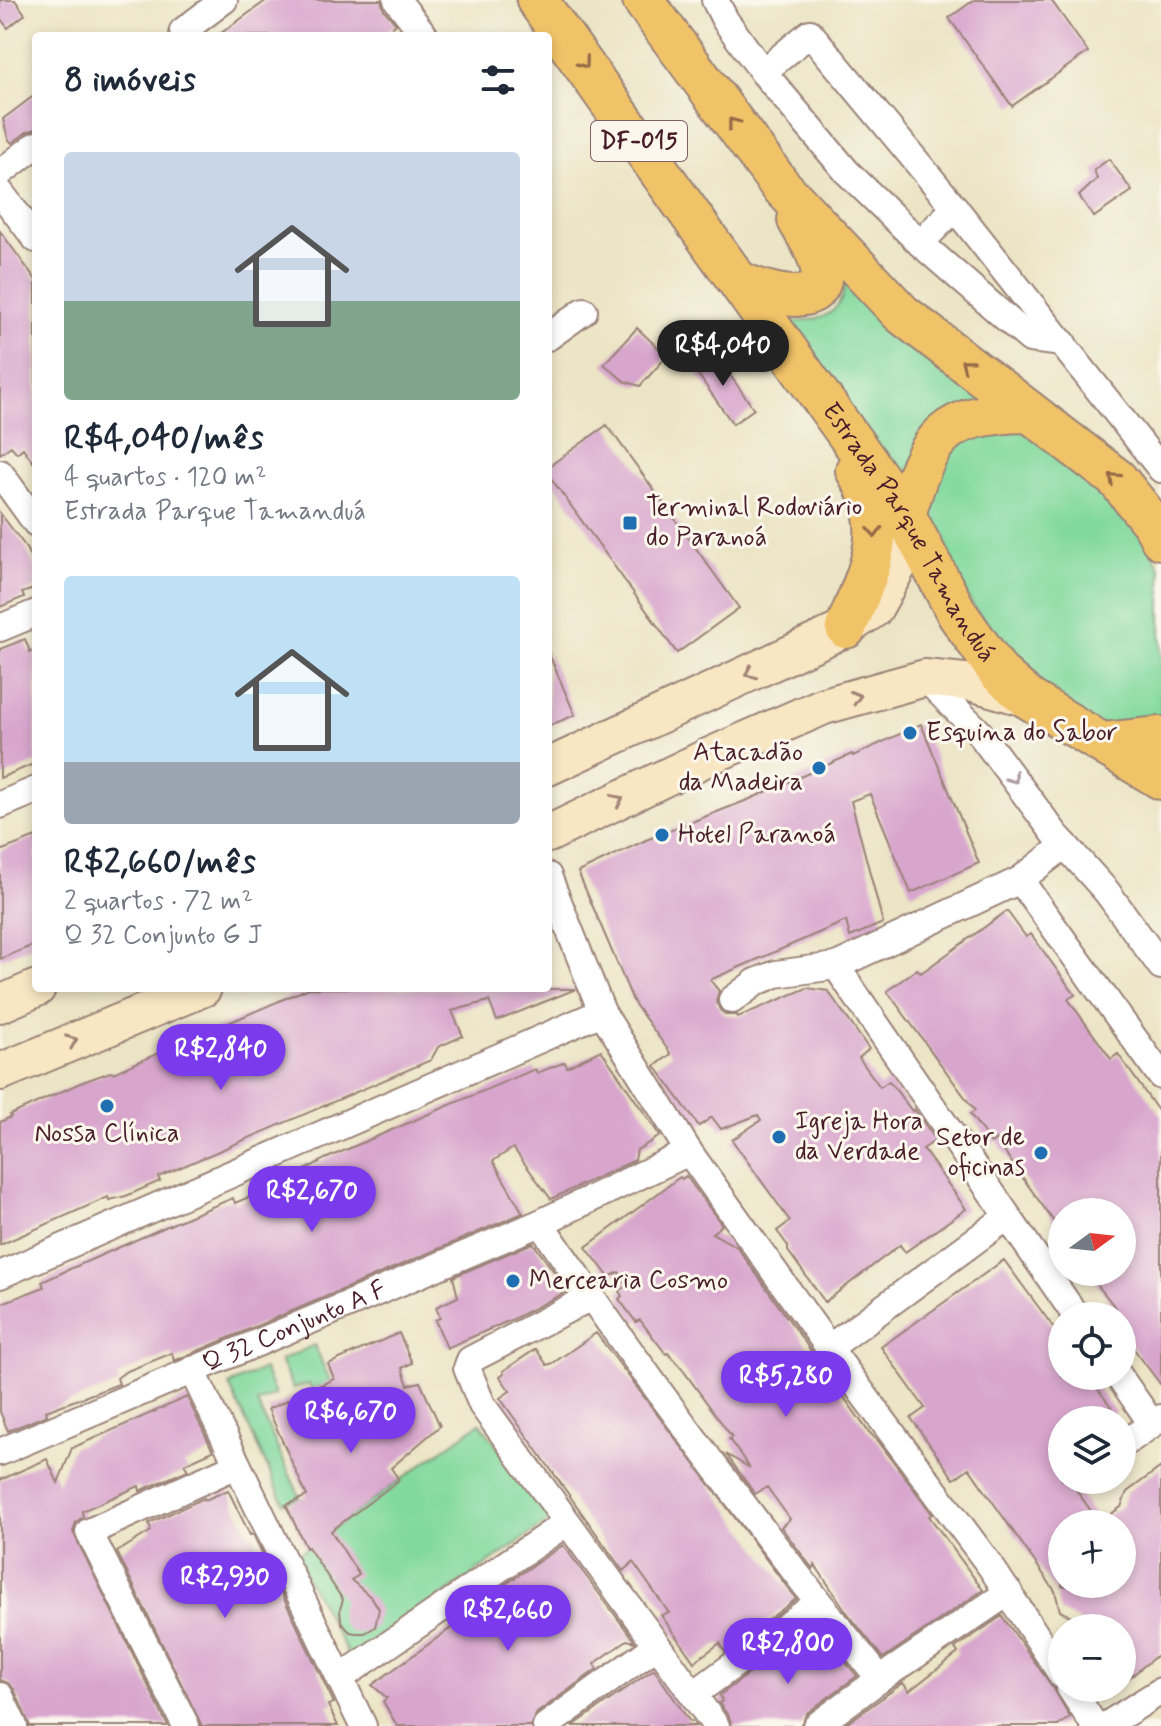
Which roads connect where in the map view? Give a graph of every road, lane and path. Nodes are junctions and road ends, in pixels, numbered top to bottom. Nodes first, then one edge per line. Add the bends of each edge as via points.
1 (224, 0) edge
2 (397, 0) edge
3 (537, 0) edge
4 (643, 0) edge
5 (715, 0) edge
6 (184, 32) edge
7 (422, 32) edge
8 (763, 72) junction
9 (32, 148) edge
10 (0, 173) edge
11 (780, 185) junction
12 (0, 192) edge
13 (955, 208) junction
14 (32, 234) edge
15 (920, 243) junction
16 (744, 288) junction
17 (584, 311) dead end
18 (552, 334) edge
19 (1063, 343) junction
20 (1028, 412) junction
21 (1161, 469) edge
22 (0, 473) edge
23 (905, 515) junction
24 (32, 517) edge
25 (1161, 539) edge
26 (32, 615) edge
27 (0, 628) edge
28 (846, 628) junction
29 (925, 678) junction
30 (1029, 699) junction
31 (641, 724) junction
32 (1161, 737) edge
33 (1104, 743) junction
34 (552, 765) edge
35 (666, 777) junction
36 (1161, 779) edge
37 (32, 792) edge
38 (0, 805) edge
39 (552, 832) edge
40 (1060, 839) junction
41 (1020, 880) junction
42 (552, 886) edge
43 (836, 966) junction
44 (1161, 966) edge
45 (32, 990) edge
46 (193, 992) edge
47 (732, 1000) dead end
48 (0, 1004) edge
49 (602, 1012) junction
50 (0, 1072) edge
51 (1161, 1076) edge
52 (689, 1152) junction
53 (1007, 1217) junction
54 (540, 1223) junction
55 (0, 1275) edge
56 (591, 1297) junction
57 (1066, 1302) edge
58 (829, 1348) junction
59 (192, 1370) junction
60 (1131, 1390) edge
61 (1157, 1421) edge
62 (1136, 1435) edge
63 (0, 1452) edge
64 (237, 1465) junction
65 (566, 1523) junction
66 (1009, 1592) junction
67 (818, 1603) junction
68 (656, 1646) junction
69 (1048, 1653) edge
70 (340, 1678) junction
71 (880, 1679) junction
72 (1161, 1691) edge
73 (694, 1694) junction
74 (0, 1696) edge
75 (1079, 1702) edge
76 (14, 1726) edge
77 (186, 1726) edge
78 (363, 1726) edge
79 (546, 1726) edge
80 (716, 1726) edge
81 (816, 1726) edge
82 (1095, 1726) edge
83 (1105, 1726) edge

1 - 6 street
2 - 7 street
3 -> 16 main road, Estrada Parque Tamanduá / DF-015
11 -> 4 main road, DF-015
5 - 8 street
8 - 13 street via 810,33
8 - 15 street via 847,172
9 - 10 street
11 - 16 main road via 820,264 820,280 813,292 801,297
20 -> 11 main road, DF-015 via 902,314
12 - 14 street
13 - 15 street
13 - 19 street
15 - 19 street via 1030,339
16 - 23 main road, Estrada Parque Tamanduá / DF-015
16 -> 28 main road via 760,325 865,483 877,529 875,551
17 - 18 street
19 - 21 street
20 - 23 main road via 964,419 934,441
25 -> 20 main road, DF-015 via 1117,479
22 - 24 street
23 - 28 street via 902,559 874,609
23 - 30 main road, Estrada Parque Tamanduá / DF-015 via 958,615 999,673
26 - 27 street
28 -> 31 street
29 - 30 street via 974,683
35 -> 29 street via 824,706
29 -> 40 street via 978,731
30 - 33 main road, Estrada Parque Tamanduá / DF-015
31 - 34 street
31 - 35 street via 674,746
32 - 33 main road
33 - 36 main road, Estrada Parque Tamanduá / DF-015
39 -> 35 street
37 - 38 street
40 - 41 street
40 - 44 street
41 - 43 street
41 - 51 street
42 - 49 street
43 - 47 street via 776,974
43 - 53 street
45 - 48 street
50 -> 46 street
49 - 52 street
49 - 55 street
52 - 54 street, Q 32 Conjunto A F
52 - 58 street
53 - 57 street
53 - 58 street
54 - 56 street
54 - 59 street, Q 32 Conjunto A F
56 - 65 street via 470,1360 467,1368 482,1405
56 - 67 street
58 - 66 street
59 - 63 street, Q 32 Conjunto A F
59 - 64 street
60 - 61 street
61 - 62 street
64 - 70 street
64 - 77 street via 89,1532
65 - 68 street
65 - 70 street
66 - 69 street
66 - 71 street
67 - 71 street
67 - 73 street
68 - 73 street
68 - 79 street
70 - 78 street
71 - 81 street
72 - 83 street
73 - 80 street
74 - 76 street
75 - 82 street

